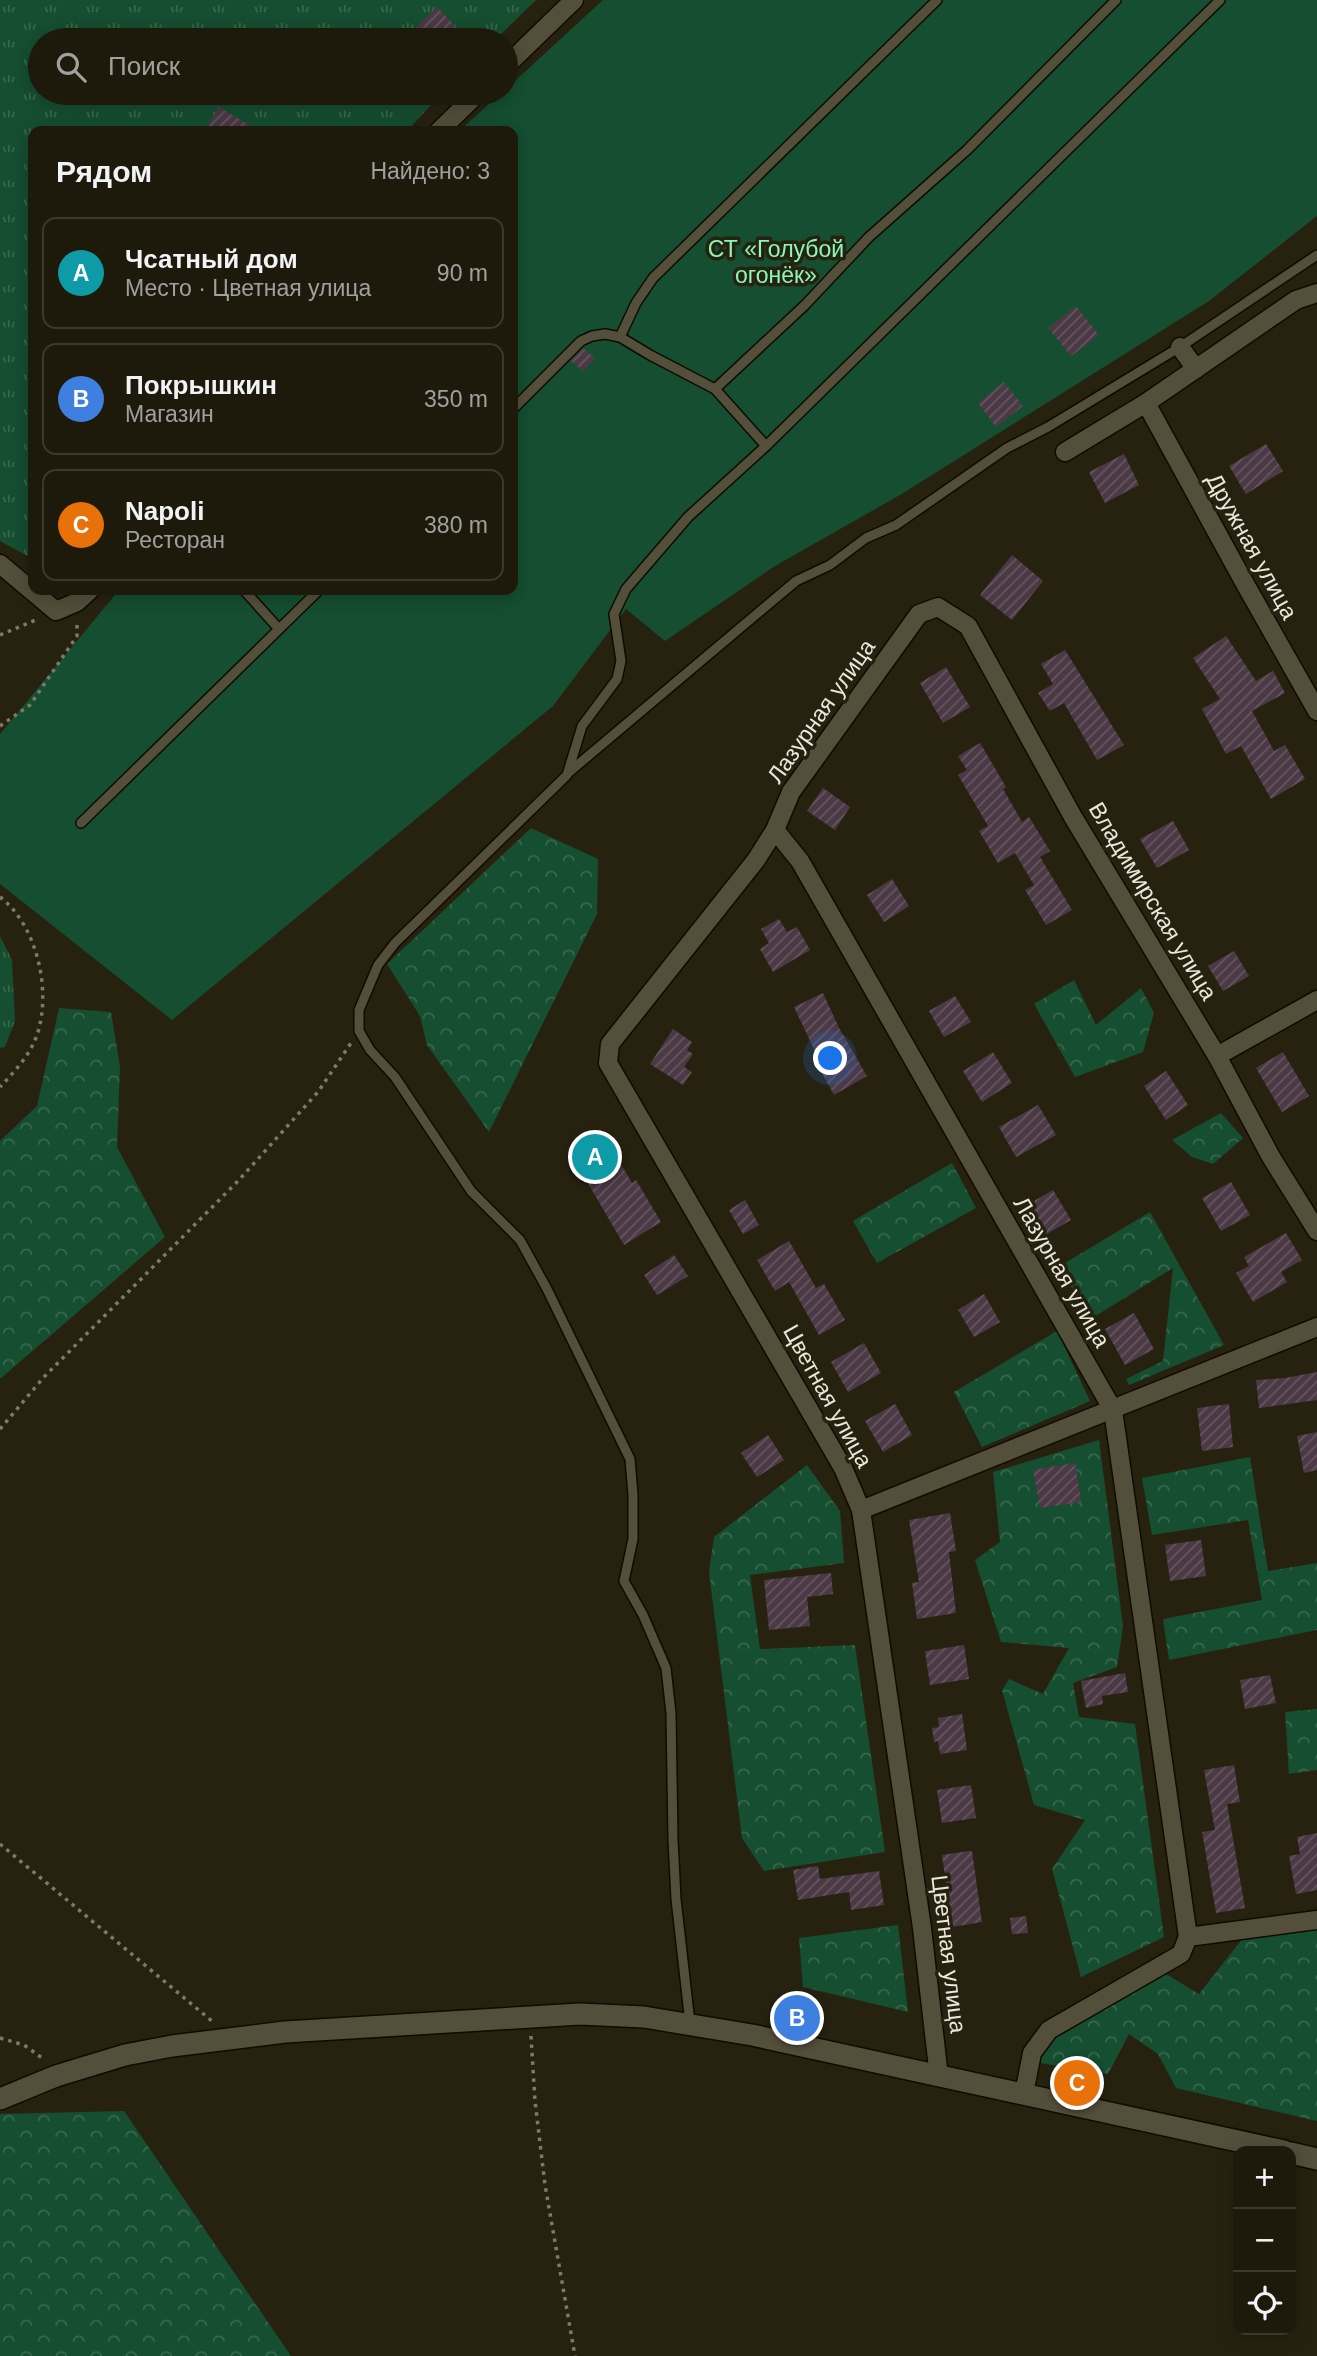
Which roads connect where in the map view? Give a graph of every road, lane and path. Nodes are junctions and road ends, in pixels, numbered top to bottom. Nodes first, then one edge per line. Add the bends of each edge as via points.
1 (574, 0) edge
2 (937, 0) edge
3 (1116, 0) edge
4 (1220, 0) edge
5 (518, 54) edge
6 (466, 105) edge
7 (444, 126) edge
8 (1317, 255) edge
9 (1317, 293) edge
10 (620, 337) junction
11 (1180, 347) junction
12 (1196, 369) junction
13 (715, 389) junction
14 (1146, 403) junction
15 (518, 404) edge
16 (766, 446) junction
17 (1065, 452) dead end
18 (0, 564) edge
19 (28, 588) edge
20 (37, 595) edge
21 (248, 595) edge
22 (314, 595) edge
23 (84, 596) edge
24 (938, 607) joint
25 (56, 611) junction
26 (279, 629) junction
27 (0, 635) edge
28 (1317, 711) edge
29 (0, 726) edge
30 (567, 775) junction
31 (81, 823) dead end
32 (775, 830) junction
33 (0, 897) edge
34 (1317, 1000) edge
35 (359, 1031) junction
36 (1217, 1056) junction
37 (0, 1087) edge
38 (1317, 1231) edge
39 (1317, 1327) edge
40 (1112, 1410) junction
41 (0, 1429) edge
42 (861, 1510) junction
43 (0, 1844) edge
44 (1317, 1920) edge
45 (1188, 1937) junction
46 (530, 2017) junction
47 (690, 2024) junction
48 (0, 2038) edge
49 (233, 2039) junction
50 (56, 2076) junction
51 (939, 2077) junction
52 (1024, 2094) junction
53 (0, 2099) edge
54 (1261, 2146) edge
55 (1296, 2154) edge
56 (1317, 2159) edge
57 (575, 2356) edge

1 - 5 street
2 - 10 lane via 653,278
3 - 13 lane via 967,150 869,237
4 - 16 lane
6 - 7 street
8 - 11 lane
9 - 12 street via 1296,300
10 - 13 lane
10 - 15 lane via 605,334 582,341
11 - 12 street
11 - 30 lane via 1007,449 896,525 796,581
12 - 14 street
13 - 16 lane
14 - 17 street
14 - 28 street, Дружная улица
16 - 30 lane via 688,517 626,589 614,614 621,661 617,679 582,726
18 - 19 street
20 - 25 street
21 - 26 lane
22 - 26 lane
23 - 25 street
23 - 29 path via 76,636 30,705
24 - 32 street, Лазурная улица via 919,614 791,792
24 - 36 street, Владимирская улица via 968,626 1073,817
25 - 27 path
26 - 31 lane
30 - 35 lane via 395,943 378,965 359,1010
32 - 40 street, Лазурная улица via 800,861
32 - 42 street, Цветная улица via 610,1044 608,1063 842,1468
33 - 37 path via 20,917 33,940 42,1010 31,1049
34 - 36 street
35 - 41 path via 318,1092 257,1160 44,1377
35 - 47 lane via 471,1191 520,1240 630,1459 633,1539 625,1581 666,1668 676,1899
36 - 38 street, Владимирская улица
39 - 40 street
40 - 42 street
40 - 45 street, Лазурная улица
42 - 51 street, Цветная улица
43 - 49 path
44 - 45 street
45 - 52 street via 1181,1954 1049,2030 1032,2053
46 - 47 street via 644,2017
46 - 49 street
46 - 57 path via 545,2185
47 - 51 street
48 - 50 path via 44,2057
49 - 50 street via 125,2055
50 - 53 street
51 - 52 street
52 - 54 street
55 - 56 street

